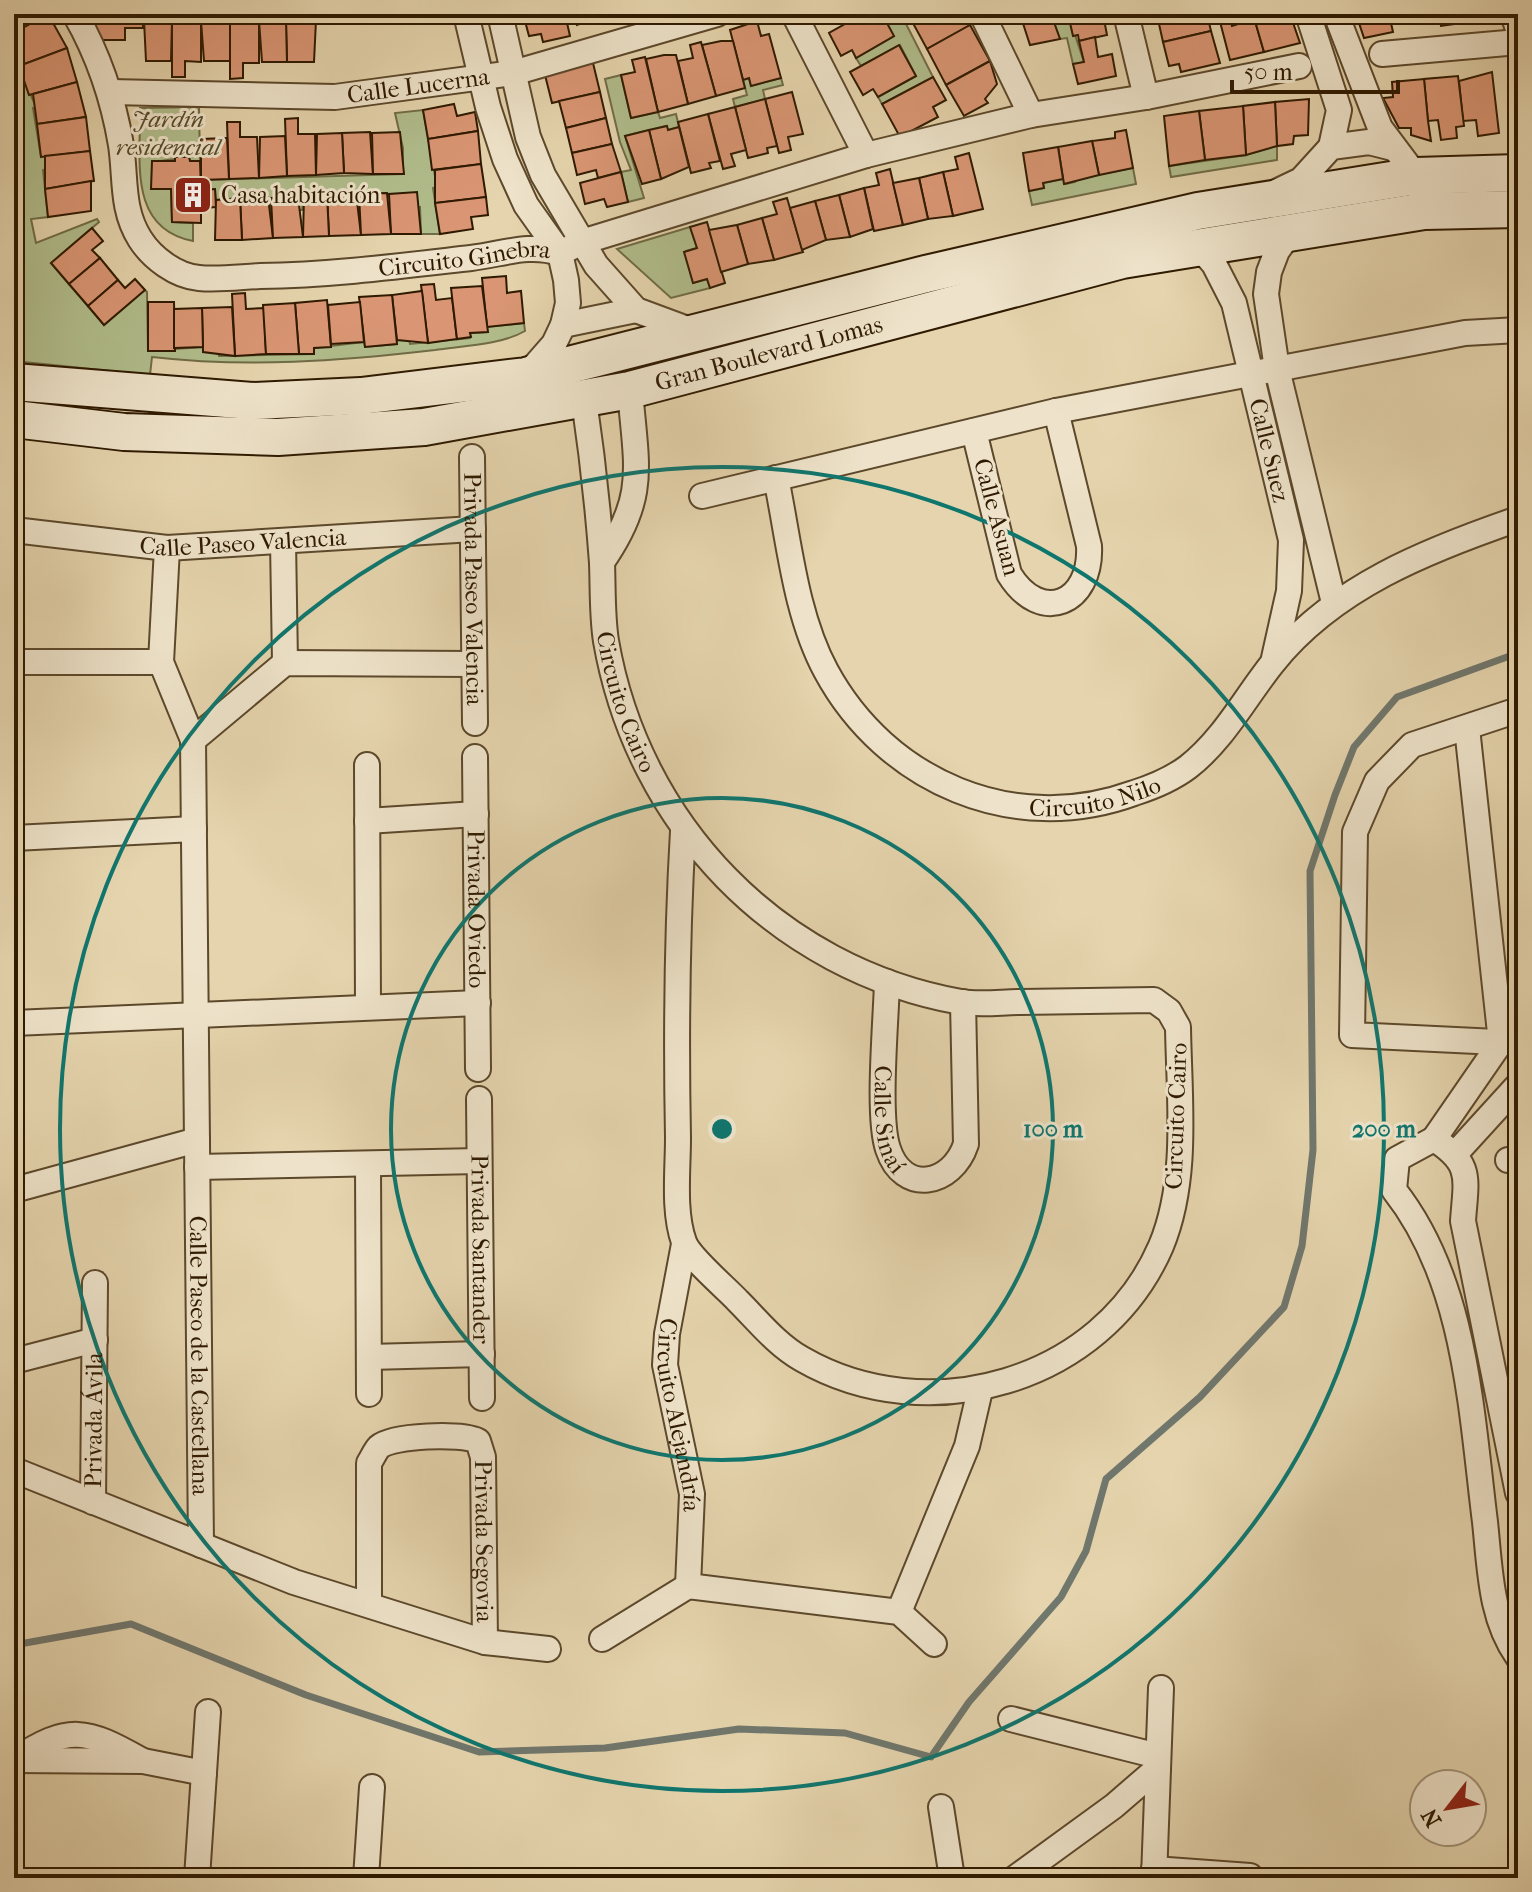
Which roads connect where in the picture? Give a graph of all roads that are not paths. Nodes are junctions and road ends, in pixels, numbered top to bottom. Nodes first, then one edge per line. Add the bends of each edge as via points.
1 (75, 14) edge
2 (466, 14) edge
3 (500, 14) edge
4 (717, 14) edge
5 (794, 14) edge
6 (982, 14) edge
7 (1126, 14) edge
8 (1308, 14) edge
9 (1336, 14) edge
10 (1513, 14) edge
11 (1518, 29) edge
12 (1518, 42) edge
13 (1382, 54) dead end
14 (1299, 66) dead end
15 (1355, 71) junction
16 (513, 73) junction
17 (481, 76) junction
18 (1329, 80) junction
19 (111, 92) junction
20 (1146, 97) junction
21 (1031, 115) junction
22 (1331, 147) junction
23 (1393, 148) junction
24 (866, 155) junction
25 (1518, 173) edge
26 (1416, 176) junction
27 (1260, 199) junction
28 (1518, 209) edge
29 (1424, 211) junction
30 (1290, 233) junction
31 (1199, 247) junction
32 (571, 248) junction
33 (636, 310) junction
34 (753, 319) junction
35 (563, 325) junction
36 (1518, 330) edge
37 (699, 333) junction
38 (760, 355) junction
39 (1277, 369) junction
40 (1251, 374) junction
41 (526, 376) junction
42 (14, 382) edge
43 (630, 390) junction
44 (584, 400) junction
45 (1056, 411) junction
46 (14, 419) edge
47 (974, 431) junction
48 (472, 457) dead end
49 (776, 478) junction
50 (702, 496) dead end
51 (1518, 519) edge
52 (473, 529) junction
53 (14, 530) edge
54 (283, 541) junction
55 (167, 548) junction
56 (602, 562) junction
57 (1289, 591) junction
58 (1334, 603) junction
59 (14, 662) edge
60 (161, 662) junction
61 (285, 663) junction
62 (474, 664) junction
63 (1272, 664) junction
64 (1518, 710) edge
65 (475, 723) dead end
66 (1467, 728) junction
67 (193, 740) junction
68 (475, 757) dead end
69 (367, 765) dead end
70 (476, 814) junction
71 (367, 821) junction
72 (194, 829) junction
73 (683, 831) junction
74 (14, 838) edge
75 (887, 982) junction
76 (963, 1002) junction
77 (478, 1003) junction
78 (368, 1007) junction
79 (196, 1012) junction
80 (14, 1023) edge
81 (1509, 1042) edge
82 (478, 1069) dead end
83 (1518, 1085) edge
84 (479, 1099) dead end
85 (1434, 1139) junction
86 (197, 1140) junction
87 (1456, 1153) junction
88 (479, 1161) junction
89 (368, 1164) junction
90 (197, 1167) junction
91 (14, 1190) edge
92 (684, 1244) junction
93 (95, 1283) dead end
94 (95, 1340) junction
95 (482, 1354) junction
96 (369, 1357) junction
97 (14, 1361) edge
98 (980, 1390) junction
99 (369, 1394) dead end
100 (482, 1398) dead end
101 (1513, 1453) junction
102 (1477, 1456) junction
103 (14, 1470) edge
104 (1518, 1493) edge
105 (93, 1502) junction
106 (201, 1545) junction
107 (688, 1586) junction
108 (369, 1604) junction
109 (899, 1612) junction
110 (602, 1639) dead end
111 (485, 1642) junction
112 (934, 1644) dead end
113 (548, 1649) dead end
114 (1518, 1657) edge
115 (1161, 1688) dead end
116 (208, 1712) dead end
117 (1011, 1719) dead end
118 (15, 1760) edge
119 (1158, 1762) junction
120 (204, 1773) junction
121 (372, 1787) dead end
122 (941, 1807) dead end
123 (1154, 1873) edge
124 (1250, 1876) dead end
125 (197, 1878) edge
126 (366, 1878) edge
127 (952, 1878) edge
128 (1015, 1878) edge

1 - 19 street, Circuito Ginebra
2 - 17 street
3 - 16 street
4 - 16 street, Calle Lucerna
5 - 24 street
6 - 21 street
7 - 20 street
8 - 18 street
9 - 15 street
10 - 11 street
12 - 13 street
14 - 20 street, Circuito Ginebra
15 - 18 street
15 - 23 street
16 - 17 street, Calle Lucerna
16 - 32 street via 522,114
17 - 19 street, Calle Lucerna via 335,97
17 - 32 street via 505,159 526,205
18 - 22 street via 1339,110
19 - 32 street, Circuito Ginebra via 126,213 141,241 174,270 197,278 326,275 520,247
20 - 21 street, Circuito Ginebra
21 - 24 street, Circuito Ginebra
22 - 23 street via 1369,142
22 - 27 street via 1301,180
23 - 26 street
24 - 32 street, Circuito Ginebra
25 - 26 main road, Gran Boulevard Lomas
26 - 27 main road, Gran Boulevard Lomas
26 - 29 street
27 - 34 main road, Gran Boulevard Lomas via 941,270
28 - 29 main road, Gran Boulevard Lomas
29 - 30 main road, Gran Boulevard Lomas
30 - 31 main road, Gran Boulevard Lomas
30 - 39 street, Calle Suez via 1273,261 1266,294
31 - 38 main road, Gran Boulevard Lomas via 1122,260
31 - 40 street, Calle Suez via 1226,283
32 - 33 street
32 - 35 street
33 - 35 street
33 - 37 street
34 - 37 main road, Gran Boulevard Lomas
34 - 38 main road
35 - 41 street
36 - 39 street via 1465,333
37 - 41 main road, Gran Boulevard Lomas
38 - 43 main road, Gran Boulevard Lomas
39 - 40 street
39 - 58 street, Calle Suez
40 - 45 street
40 - 57 street, Calle Suez via 1291,540
41 - 42 main road, Gran Boulevard Lomas via 361,396 252,401
43 - 44 main road, Gran Boulevard Lomas
43 - 56 street via 637,471 632,511
44 - 46 main road, Gran Boulevard Lomas via 424,427 278,437 124,432
44 - 56 street, Circuito Cairo
45 - 47 street
45 - 47 street, Calle Asuan via 1090,564 1084,582 1061,602 1046,605 1032,600 1009,574
47 - 49 street
48 - 52 street, Privada Paseo Valencia
49 - 50 street
49 - 63 street, Circuito Nilo via 807,624 824,669 847,706 878,739 948,787 1034,810 1079,808 1157,785 1202,753
51 - 58 street, Circuito Nilo via 1400,566
52 - 54 street, Calle Paseo Valencia
52 - 62 street, Privada Paseo Valencia
53 - 55 street, Calle Paseo Valencia
54 - 55 street, Calle Paseo Valencia
54 - 61 street
55 - 60 street
56 - 73 street, Circuito Cairo via 606,639 619,695 639,749
57 - 58 street
57 - 63 street, Calle Suez
58 - 63 street, Circuito Nilo
59 - 60 street
60 - 67 street, Calle Paseo de la Castellana
61 - 62 street
61 - 67 street
62 - 65 street, Privada Paseo Valencia
64 - 66 street
66 - 81 street
66 - 81 street via 1412,745 1377,781 1355,832 1352,1035
67 - 72 street, Calle Paseo de la Castellana
68 - 70 street, Privada Oviedo
69 - 71 street
70 - 71 street, Privada Oviedo
70 - 77 street, Privada Oviedo
71 - 78 street
72 - 74 street
72 - 79 street, Calle Paseo de la Castellana
73 - 75 street, Circuito Cairo via 775,924
73 - 92 street, Circuito Cairo via 677,1093
75 - 76 street, Circuito Cairo
75 - 76 street, Calle Sinaí via 884,1133 897,1167 923,1180 949,1173 966,1144
76 - 98 street, Circuito Cairo via 1154,1000 1178,1027 1180,1143 1174,1198 1161,1246 1110,1321 1078,1347 1027,1375
77 - 78 street, Privada Oviedo
77 - 82 street, Privada Oviedo
78 - 79 street, Privada Oviedo
79 - 80 street, Privada Oviedo
79 - 86 street, Calle Paseo de la Castellana
81 - 85 street
83 - 87 street
84 - 88 street, Privada Santander
85 - 87 street
85 - 102 street via 1397,1159 1394,1190 1416,1217 1444,1278
86 - 90 street, Calle Paseo de la Castellana
86 - 91 street
87 - 101 street via 1466,1175 1463,1221
88 - 89 street
88 - 95 street, Privada Santander
89 - 90 street
89 - 96 street
90 - 106 street, Calle Paseo de la Castellana
92 - 98 street, Circuito Cairo via 770,1333 822,1369 877,1388 914,1393
92 - 107 street, Circuito Alejandría via 665,1365 692,1494
93 - 94 street, Privada Ávila
94 - 97 street, Privada Ávila
94 - 105 street, Privada Ávila
95 - 96 street
95 - 100 street, Privada Santander
96 - 99 street
98 - 109 street via 967,1446
101 - 102 street
101 - 104 street
102 - 114 street via 1495,1610
103 - 105 street, Privada Ávila
105 - 106 street, Privada Ávila
106 - 108 street, Privada Segovia via 294,1582
107 - 109 street
107 - 110 street
108 - 111 street, Privada Segovia
108 - 111 street, Privada Segovia via 369,1463 378,1448 392,1441 465,1435 478,1441 483,1457
109 - 112 street
111 - 113 street, Privada Segovia
115 - 119 street
116 - 120 street
117 - 119 street
118 - 120 street via 49,1738 75,1731 143,1761
119 - 123 street
119 - 128 street via 1114,1806
120 - 125 street
121 - 126 street
122 - 127 street
123 - 124 street

